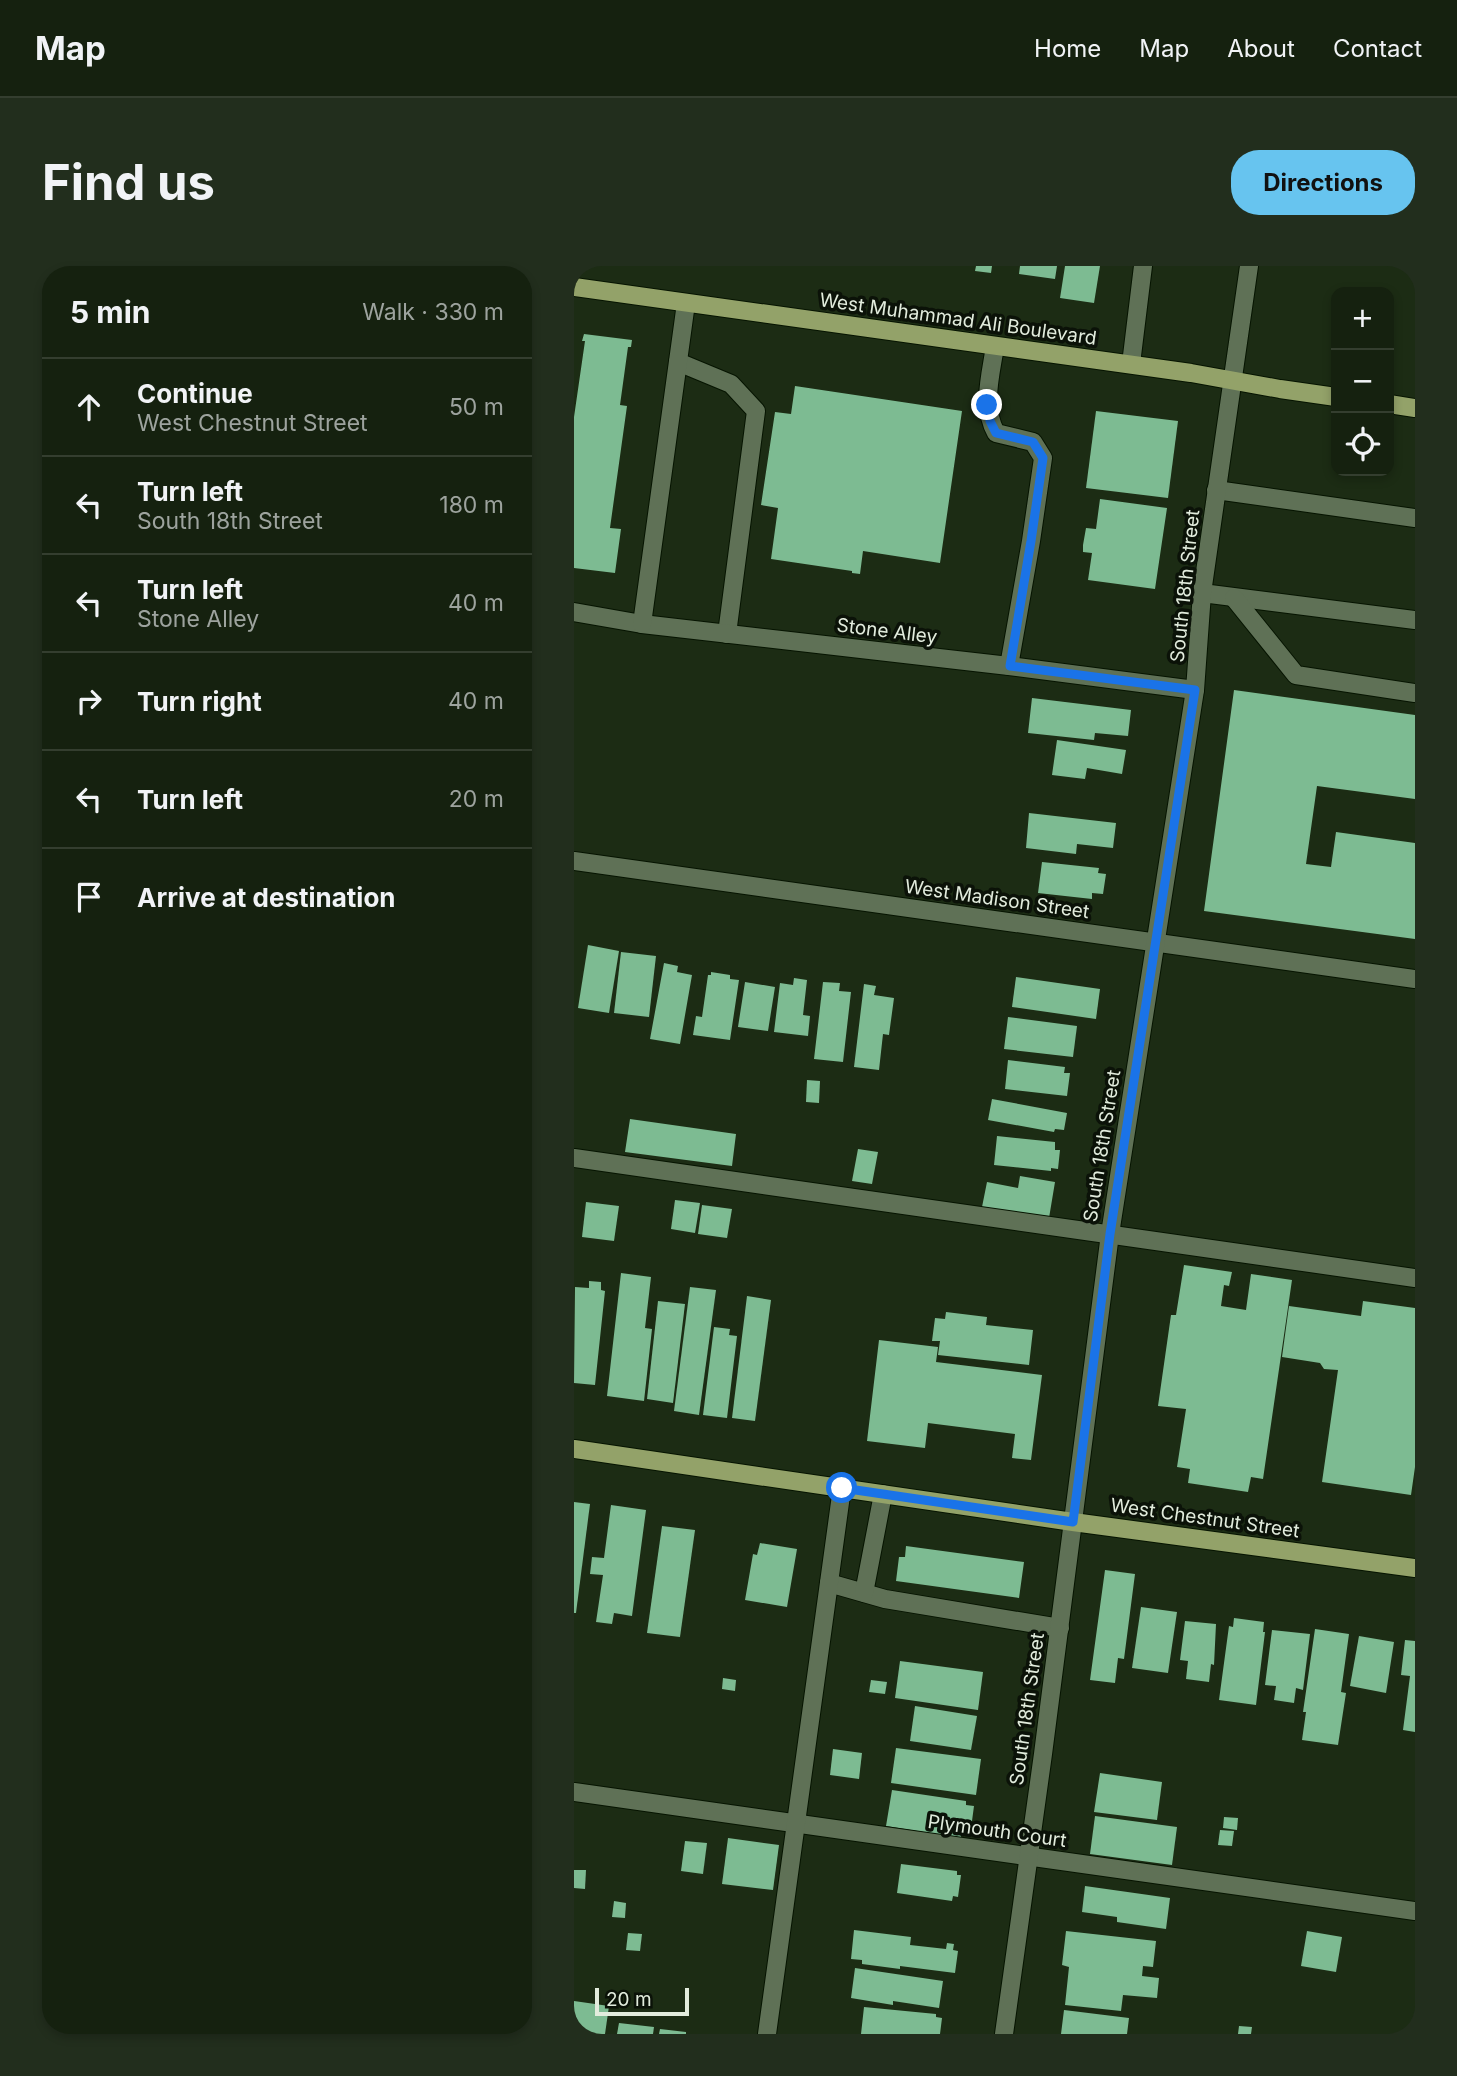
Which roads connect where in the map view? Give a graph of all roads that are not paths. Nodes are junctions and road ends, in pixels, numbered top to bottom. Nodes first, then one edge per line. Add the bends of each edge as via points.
1 (1143, 266) edge
2 (1250, 266) edge
3 (574, 287) edge
4 (686, 303) junction
5 (995, 346) junction
6 (678, 362) junction
7 (1131, 364) junction
8 (1233, 381) junction
9 (1331, 396) edge
10 (1394, 405) edge
11 (1415, 408) edge
12 (1216, 490) junction
13 (1415, 518) edge
14 (1202, 593) junction
15 (1234, 598) junction
16 (574, 612) edge
17 (1415, 620) edge
18 (642, 624) junction
19 (727, 634) junction
20 (1010, 666) junction
21 (1195, 690) junction
22 (1415, 692) edge
23 (574, 861) edge
24 (1155, 943) junction
25 (1415, 979) edge
26 (574, 1158) edge
27 (1110, 1234) junction
28 (1415, 1278) edge
29 (574, 1448) edge
30 (842, 1488) junction
31 (883, 1494) junction
32 (1073, 1522) junction
33 (1415, 1568) edge
34 (829, 1583) junction
35 (864, 1593) junction
36 (1060, 1628) junction
37 (574, 1792) edge
38 (797, 1823) junction
39 (1028, 1856) junction
40 (1415, 1911) edge
41 (767, 2034) edge
42 (1004, 2034) edge

1 - 7 street
2 - 8 street, South 18th Street
3 - 4 main road, West Muhammad Ali Boulevard
4 - 5 main road, West Muhammad Ali Boulevard
4 - 6 street
5 - 7 main road, West Muhammad Ali Boulevard
5 - 20 street via 987,405 990,421 996,433 1033,442 1043,458
6 - 18 street
6 - 19 street via 731,384 756,411
7 - 8 main road, West Muhammad Ali Boulevard
8 - 9 main road, West Muhammad Ali Boulevard
8 - 12 street, South 18th Street
10 - 11 main road
12 - 13 street
12 - 14 street, South 18th Street
14 - 15 street
14 - 21 street, South 18th Street
15 - 17 street
15 - 22 street via 1296,675
16 - 18 street, Stone Alley
18 - 19 street, Stone Alley
19 - 20 street, Stone Alley
20 - 21 street, Stone Alley
21 - 24 street, South 18th Street
23 - 24 street, West Madison Street
24 - 25 street, West Madison Street
24 - 27 street, South 18th Street
26 - 27 street
27 - 28 street
27 - 32 street, South 18th Street
29 - 30 main road, West Chestnut Street
30 - 31 main road, West Chestnut Street
30 - 34 street
31 - 32 main road, West Chestnut Street
31 - 35 street
32 - 33 main road, West Chestnut Street
32 - 36 street, South 18th Street
34 - 35 street
34 - 38 street
35 - 36 street
36 - 39 street, South 18th Street
37 - 38 street, Plymouth Court
38 - 39 street, Plymouth Court
38 - 41 street
39 - 40 street, Plymouth Court
39 - 42 street, South 18th Street

